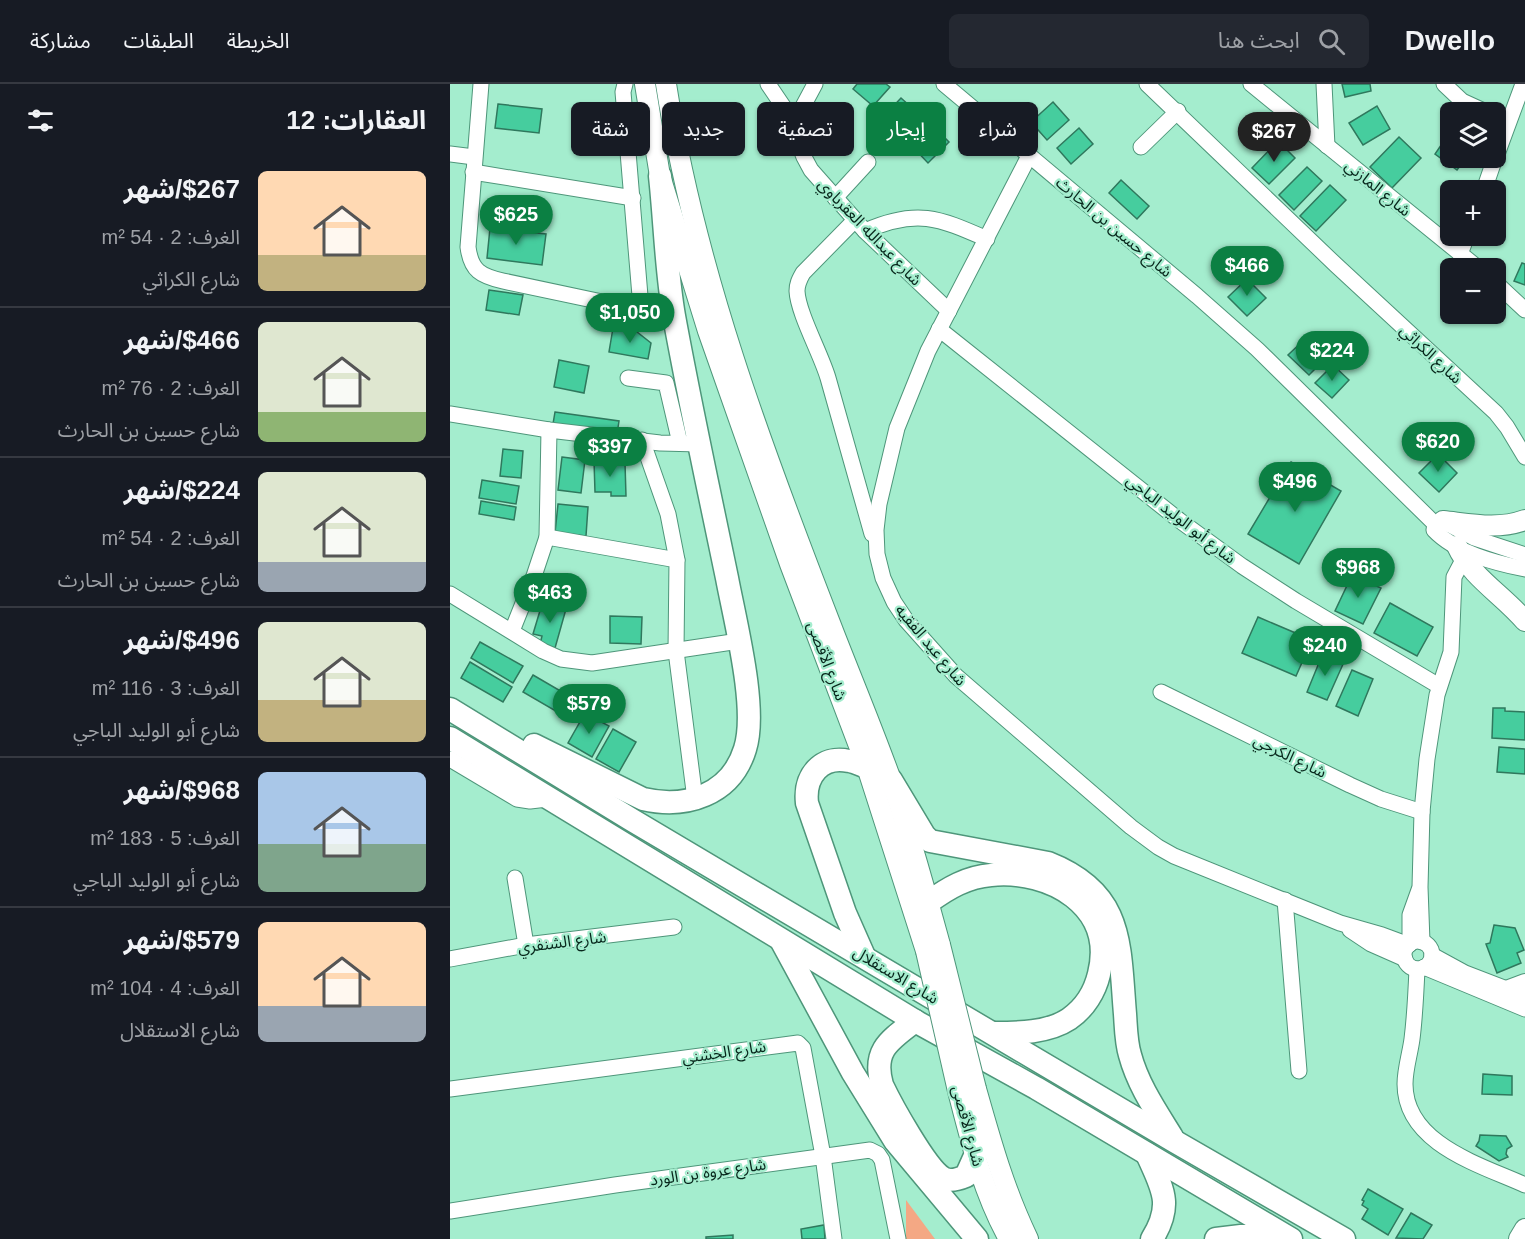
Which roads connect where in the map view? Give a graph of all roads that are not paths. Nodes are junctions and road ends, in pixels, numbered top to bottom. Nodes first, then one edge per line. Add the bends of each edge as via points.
1 (481, 84) edge
2 (625, 84) edge
3 (645, 84) edge
4 (666, 84) edge
5 (768, 84) edge
6 (815, 84) edge
7 (944, 84) edge
8 (1147, 84) edge
9 (1251, 84) edge
10 (1324, 84) edge
11 (1444, 84) edge
12 (1523, 84) edge
13 (780, 102) edge
14 (805, 102) edge
15 (965, 102) edge
16 (1464, 102) edge
17 (1178, 111) junction
18 (1506, 112) edge
19 (1327, 146) junction
20 (1142, 147) dead end
21 (450, 154) edge
22 (804, 156) edge
23 (1029, 156) joint
24 (868, 162) dead end
25 (474, 165) junction
26 (660, 176) junction
27 (633, 198) junction
28 (835, 198) junction
29 (860, 225) junction
30 (987, 239) junction
31 (1463, 246) edge
32 (1460, 254) junction
33 (1465, 258) edge
34 (1506, 292) edge
35 (1510, 295) junction
36 (1525, 301) edge
37 (641, 308) junction
38 (1525, 310) edge
39 (949, 311) junction
40 (674, 313) junction
41 (939, 329) junction
42 (628, 378) dead end
43 (450, 414) edge
44 (549, 430) junction
45 (642, 440) junction
46 (690, 444) junction
47 (1525, 457) edge
48 (1525, 520) edge
49 (1439, 522) junction
50 (547, 537) junction
51 (1460, 553) junction
52 (878, 554) junction
53 (1525, 555) edge
54 (677, 560) junction
55 (1525, 569) edge
56 (450, 594) edge
57 (1525, 621) edge
58 (513, 631) junction
59 (740, 641) junction
60 (676, 651) junction
61 (1439, 686) junction
62 (1161, 692) dead end
63 (455, 712) edge
64 (450, 738) edge
65 (450, 759) edge
66 (867, 767) junction
67 (891, 780) junction
68 (547, 799) junction
69 (695, 799) junction
70 (1422, 812) junction
71 (515, 878) dead end
72 (1285, 900) junction
73 (928, 902) junction
74 (674, 927) dead end
75 (781, 941) junction
76 (526, 945) junction
77 (1412, 947) junction
78 (933, 948) junction
79 (864, 956) junction
80 (450, 959) edge
81 (1424, 964) junction
82 (1487, 987) junction
83 (1520, 990) edge
84 (1525, 1009) edge
85 (915, 1021) junction
86 (994, 1033) junction
87 (1299, 1071) dead end
88 (450, 1089) edge
89 (967, 1090) junction
90 (1174, 1141) junction
91 (1148, 1154) junction
92 (823, 1156) junction
93 (975, 1156) junction
94 (1525, 1185) edge
95 (450, 1211) edge
96 (1525, 1229) edge
97 (1288, 1237) edge
98 (834, 1239) edge
99 (898, 1239) edge
100 (977, 1239) edge
101 (1009, 1239) edge
102 (1028, 1239) edge
103 (1152, 1239) edge
104 (1216, 1239) edge
105 (1344, 1239) edge
106 (1519, 1239) edge

1 - 25 street
2 - 27 street
3 - 26 main road, شارع الأقصى
4 - 67 main road, شارع الأقصى via 675,141 699,239 757,430
5 - 13 street, شارع عبدالله العقرباوي
6 - 14 street
7 - 15 street, شارع حسين بن الحارث
8 - 17 street, شارع الكراثي
9 - 19 street, شارع المازني
10 - 19 street
11 - 16 street
12 - 18 street
17 - 20 street
17 - 47 street, شارع الكراثي via 1496,413
19 - 32 street, شارع المازني
21 - 25 street
22 - 28 street, شارع عبدالله العقرباوي
23 - 30 street, شارع عيد الفقيه
23 - 49 street, شارع حسين بن الحارث via 1257,349
24 - 28 street
25 - 27 street
25 - 37 street via 468,247 476,269 488,278
26 - 40 highway
26 - 66 main road, شارع الأقصى via 708,331
27 - 37 street
28 - 29 street, شارع عبدالله العقرباوي
29 - 30 street via 921,217 939,219
29 - 39 street, شارع عبدالله العقرباوي
29 - 52 street via 803,273 797,290 822,356
30 - 39 street, شارع عيد الفقيه
31 - 32 street
32 - 33 street, شارع المازني
34 - 35 street
35 - 36 street
35 - 38 street
37 - 40 street
39 - 41 street, شارع عيد الفقيه
40 - 46 highway
41 - 52 street, شارع عيد الفقيه via 897,428 879,504
41 - 61 street, شارع أبو الوليد الباجي via 1242,566
42 - 46 street via 666,383
43 - 44 street
44 - 45 street
44 - 50 street
45 - 46 street
45 - 54 street via 668,514
46 - 59 highway
48 - 49 main road via 1492,527
49 - 51 street, شارع حسين بن الحارث via 1434,528 1436,532
49 - 53 street, شارع حسين بن الحارث
50 - 54 street
50 - 58 street
51 - 55 street, شارع حسين بن الحارث
51 - 57 main road via 1469,568
51 - 61 street via 1454,577 1451,652
52 - 72 street, شارع عيد الفقيه via 894,602 956,676 1131,827 1174,856
54 - 60 street
56 - 58 street
58 - 60 street via 543,651 573,662 592,663
59 - 60 street
59 - 69 highway via 749,705 746,748 729,778
60 - 69 street
61 - 70 street
62 - 70 street, شارع الكرجي via 1350,785
63 - 69 highway via 495,726 643,799 662,804
63 - 79 highway, شارع الاستقلال
64 - 68 highway, شارع الاستقلال
65 - 68 street via 517,799
66 - 78 main road, شارع الأقصى
66 - 79 highway via 849,761 828,762 816,770 805,790 845,913
67 - 73 main road, شارع الأقصى
67 - 90 highway via 930,841 1048,863 1082,880 1097,893 1107,908 1117,940 1132,1062 1141,1086
68 - 75 highway, شارع الاستقلال
70 - 77 street via 1420,887
71 - 76 street
72 - 77 street, شارع عيد الفقيه
72 - 87 street
73 - 78 main road, شارع الأقصى
73 - 86 highway via 969,879 1017,875 1065,889 1096,923 1101,965 1088,1000 1069,1019 1048,1028
74 - 76 street, شارع الشنفري
75 - 85 highway, شارع الاستقلال
75 - 100 highway via 895,1142
76 - 80 street, شارع الشنفري
77 - 81 street via 1410,967
77 - 81 street via 1429,947
78 - 89 main road, شارع الأقصى, bridge
79 - 86 highway, شارع الاستقلال
81 - 82 street via 1454,968
81 - 94 street via 1405,1086 1411,1113 1422,1130 1437,1142
82 - 83 street
82 - 84 street
85 - 91 highway, شارع الاستقلال
85 - 93 highway via 888,1041 881,1053 882,1085 927,1161 943,1178 966,1176
86 - 90 highway, شارع الاستقلال
88 - 92 street, شارع الخشني via 798,1043 803,1048
89 - 93 main road, شارع الأقصى
89 - 102 main road, شارع الأقصى
90 - 105 highway, شارع الاستقلال
91 - 97 highway, شارع الاستقلال
91 - 103 highway via 1165,1202 1162,1220
92 - 95 street, شارع عروة بن الورد
92 - 98 street, شارع الخشني
92 - 99 street, شارع عروة بن الورد via 870,1150 878,1154
93 - 101 main road, شارع الأقصى via 989,1201
96 - 106 main road
97 - 104 highway

